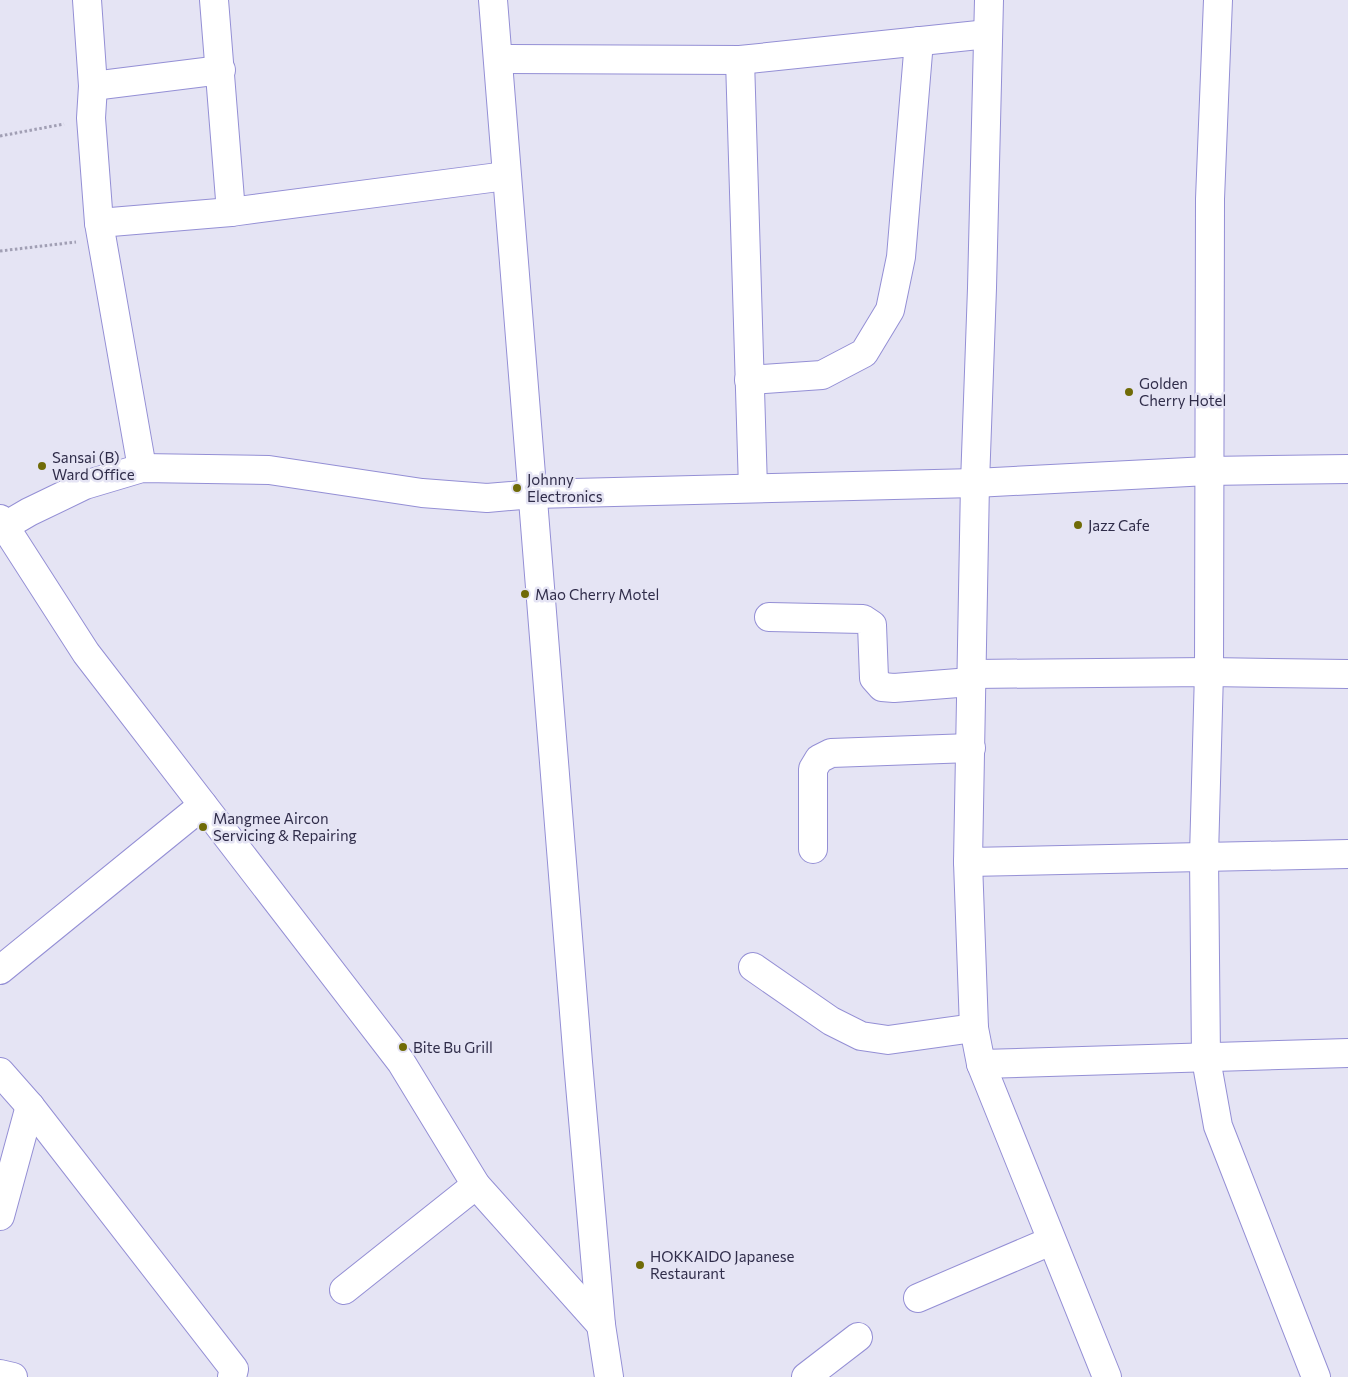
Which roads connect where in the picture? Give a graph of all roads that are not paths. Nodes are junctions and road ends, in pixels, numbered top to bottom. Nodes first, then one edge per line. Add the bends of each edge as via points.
1 (87, 0) edge
2 (214, 0) edge
3 (493, 0) edge
4 (989, 0) edge
5 (1218, 0) edge
6 (988, 34) junction
7 (919, 41) junction
8 (498, 59) junction
9 (740, 60) junction
10 (221, 70) junction
11 (94, 86) junction
12 (506, 176) junction
13 (231, 212) junction
14 (100, 231) junction
15 (749, 380) junction
16 (142, 468) junction
17 (1348, 470) edge
18 (1208, 471) junction
19 (975, 483) junction
20 (752, 488) junction
21 (534, 494) junction
22 (1, 525) edge
23 (769, 617) dead end
24 (1209, 672) junction
25 (1348, 674) edge
26 (972, 678) junction
27 (971, 748) junction
28 (203, 805) junction
29 (813, 849) dead end
30 (1348, 854) edge
31 (1204, 856) junction
32 (968, 862) junction
33 (753, 967) dead end
34 (0, 970) edge
35 (974, 1028) junction
36 (1348, 1054) edge
37 (1206, 1059) junction
38 (982, 1064) junction
39 (0, 1072) edge
40 (30, 1106) junction
41 (476, 1185) junction
42 (0, 1216) edge
43 (1051, 1241) junction
44 (344, 1290) dead end
45 (918, 1298) dead end
46 (601, 1325) junction
47 (858, 1337) dead end
48 (0, 1374) edge
49 (13, 1377) edge
50 (232, 1377) edge
51 (609, 1377) edge
52 (806, 1377) edge
53 (1107, 1377) edge
54 (1316, 1377) edge

1 - 11 street
2 - 10 street
3 - 8 street
4 - 6 street
5 - 18 street via 1210,199
6 - 7 street
6 - 19 street
7 - 9 street
7 - 15 street via 901,257 890,310 864,353 822,375
8 - 9 street
8 - 12 street
9 - 15 street
10 - 11 street
10 - 13 street
11 - 14 street via 91,118
12 - 13 street
12 - 21 street
13 - 14 street
14 - 16 street
15 - 20 street
16 - 21 street via 269,470 422,493 487,498
16 - 22 street via 85,485
17 - 18 street
18 - 19 street
18 - 24 street
19 - 20 street
19 - 26 street
20 - 21 street
21 - 46 street
22 - 28 street via 86,654
23 - 26 street via 863,618 872,625 874,678 882,687
24 - 25 street
24 - 26 street
24 - 31 street
26 - 27 street
27 - 29 street via 831,753 819,759 813,769
27 - 32 street
28 - 34 street
28 - 41 street via 402,1062
30 - 31 street
31 - 32 street
31 - 37 street
32 - 35 street
33 - 35 street via 831,1021 861,1036 888,1040
35 - 38 street
36 - 37 street
37 - 38 street
37 - 54 street via 1218,1126
38 - 43 street
39 - 40 street
40 - 42 street
40 - 50 street via 234,1369
41 - 44 street
41 - 46 street
43 - 45 street
43 - 53 street
46 - 51 street
47 - 52 street
48 - 49 street

